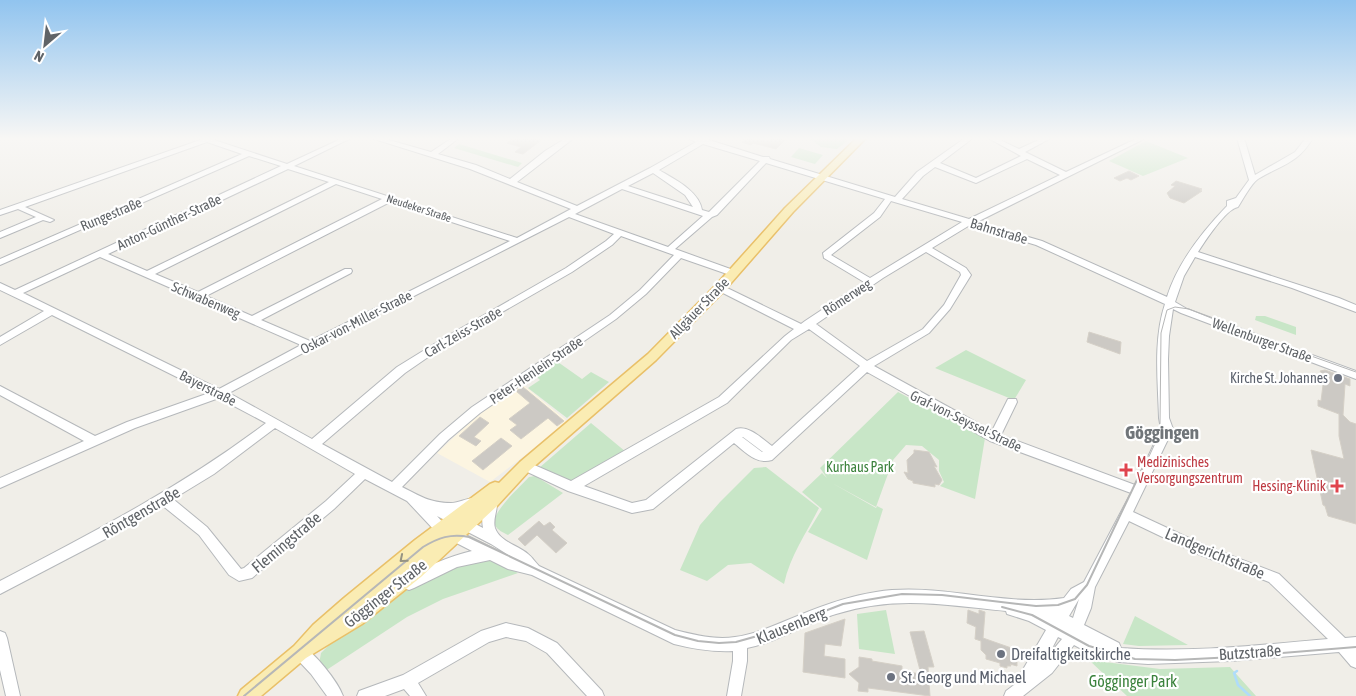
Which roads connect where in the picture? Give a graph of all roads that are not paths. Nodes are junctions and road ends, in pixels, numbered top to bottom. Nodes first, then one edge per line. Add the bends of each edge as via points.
1 (122, 170) edge
2 (209, 170) edge
3 (278, 170) edge
4 (302, 170) edge
5 (478, 170) edge
6 (526, 170) edge
7 (652, 170) edge
8 (653, 170) edge
9 (755, 170) edge
10 (802, 170) edge
11 (829, 170) edge
12 (925, 170) edge
13 (951, 170) edge
14 (997, 170) edge
15 (1057, 170) edge
16 (1075, 170) edge
17 (1250, 170) edge
18 (1270, 170) edge
19 (1066, 175) junction
20 (822, 177) junction
21 (1253, 179) junction
22 (337, 182) junction
23 (512, 182) junction
24 (622, 186) junction
25 (893, 198) junction
26 (389, 199) junction
27 (19, 207) junction
28 (577, 209) junction
29 (698, 211) junction
30 (0, 213) edge
31 (567, 214) junction
32 (709, 215) junction
33 (970, 222) junction
34 (621, 232) junction
35 (0, 235) edge
36 (516, 240) junction
37 (926, 248) junction
38 (669, 250) junction
39 (1193, 252) junction
40 (101, 254) junction
41 (680, 254) junction
42 (0, 262) edge
43 (348, 271) dead end
44 (733, 273) junction
45 (148, 274) junction
46 (870, 282) junction
47 (0, 286) edge
48 (720, 288) junction
49 (16, 293) junction
50 (198, 296) junction
51 (1169, 303) junction
52 (1356, 309) edge
53 (52, 311) junction
54 (252, 320) junction
55 (804, 326) junction
56 (0, 342) edge
57 (310, 345) junction
58 (867, 366) junction
59 (1356, 375) edge
60 (0, 390) edge
61 (220, 393) junction
62 (1012, 402) dead end
63 (274, 423) junction
64 (994, 438) junction
65 (94, 441) junction
66 (313, 445) junction
67 (525, 466) junction
68 (364, 473) junction
69 (0, 482) edge
70 (572, 487) junction
71 (393, 488) junction
72 (1138, 491) junction
73 (412, 498) junction
74 (165, 500) junction
75 (484, 501) junction
76 (433, 506) junction
77 (1126, 514) junction
78 (453, 527) junction
79 (495, 540) junction
80 (491, 555) junction
81 (534, 570) junction
82 (1088, 586) junction
83 (0, 588) edge
84 (380, 600) junction
85 (1068, 604) junction
86 (1002, 605) junction
87 (1042, 607) junction
88 (1056, 628) junction
89 (1074, 632) junction
90 (0, 638) edge
91 (740, 644) junction
92 (1349, 644) edge
93 (300, 652) junction
94 (1356, 661) edge
95 (407, 681) junction
96 (1015, 693) edge
97 (13, 696) edge
98 (247, 696) edge
99 (336, 696) edge
100 (364, 696) edge
101 (419, 696) edge
102 (597, 696) edge
103 (734, 696) edge

1 - 27 street
2 - 42 street, Rungestraße
3 - 40 street, Anton-Günther-Straße
4 - 22 street, Neudeker Straße
5 - 23 street
6 - 23 street
7 - 24 street, Oskar-von-Miller-Straße
8 - 29 street via 676,184 696,203
9 - 32 street
10 - 20 street, Bahnstraße
11 - 20 main road, Allgäuer Straße
12 - 25 street
13 - 14 street via 976,181
15 - 19 street
16 - 19 street, Römerweg
17 - 21 street
18 - 21 street
19 - 33 street, Römerweg
20 - 25 street, Bahnstraße
20 - 44 main road, Allgäuer Straße
21 - 39 street via 1248,189 1208,229
22 - 26 street, Neudeker Straße
22 - 45 street
23 - 28 street
24 - 28 street, Oskar-von-Miller-Straße
24 - 29 street
25 - 33 street, Bahnstraße
25 - 46 street via 827,253
26 - 36 street, Neudeker Straße
26 - 50 street
27 - 30 street
27 - 35 street via 47,219
28 - 31 street, Oskar-von-Miller-Straße
29 - 32 street
31 - 34 street
31 - 36 street, Oskar-von-Miller-Straße
32 - 38 street
33 - 37 street, Römerweg
33 - 51 street, Bahnstraße via 1040,243
34 - 38 street
34 - 66 street, Carl-Zeiss-Straße via 569,270 401,370
36 - 57 street, Oskar-von-Miller-Straße
37 - 46 street, Römerweg
37 - 58 street via 966,275 947,307 926,332
38 - 41 street
39 - 51 street
39 - 52 street via 1245,271 1305,287
40 - 45 street, Schwabenweg
40 - 49 street, Anton-Günther-Straße
41 - 44 street
41 - 71 street, Peter-Henlein-Straße via 613,317 470,415
43 - 54 street
44 - 48 main road, Allgäuer Straße
45 - 50 street, Schwabenweg
46 - 55 street, Römerweg
47 - 49 street, Bayerstraße
48 - 55 street, Graf-von-Seyssel-Straße
48 - 67 main road, Allgäuer Straße via 647,361
49 - 53 street, Bayerstraße
50 - 54 street, Schwabenweg
51 - 59 street, Wellenburger Straße
51 - 72 street via 1164,326 1164,418 1168,425
53 - 56 street
53 - 61 street, Bayerstraße
54 - 57 street, Schwabenweg
55 - 58 street, Graf-von-Seyssel-Straße
55 - 70 street, Römerweg via 723,400
57 - 61 street, Oskar-von-Miller-Straße
58 - 64 street, Graf-von-Seyssel-Straße via 906,391
58 - 70 street via 765,458 734,437 643,508 632,508
60 - 65 street
61 - 63 street, Bayerstraße
61 - 65 street, Oskar-von-Miller-Straße
62 - 64 street
63 - 66 street, Bayerstraße
63 - 74 street, Röntgenstraße
64 - 72 street, Graf-von-Seyssel-Straße
65 - 69 street, Oskar-von-Miller-Straße
66 - 68 street, Bayerstraße
67 - 70 street
67 - 75 main road, Allgäuer Straße
68 - 71 street, Bayerstraße
68 - 74 street, Flemingstraße via 247,574 239,575 234,571 203,531
71 - 73 street, Bayerstraße
72 - 77 street
73 - 76 street, Bayerstraße
73 - 78 street, Bayerstraße
74 - 83 street, Röntgenstraße
75 - 76 street, Bayerstraße via 452,508
75 - 78 main road, Allgäuer Straße
75 - 79 street via 489,532
76 - 78 street, Bayerstraße
77 - 82 street
77 - 92 street, Landgerichtstraße via 1202,550 1274,578
78 - 79 street, Klausenberg
78 - 80 street, Klausenberg
78 - 84 main road, Gögginger Straße via 432,556
78 -> 93 main road, Gögginger Straße via 343,610
79 - 81 street, Klausenberg via 523,557
80 - 81 street, Klausenberg
80 - 84 street via 452,561
81 - 91 street, Klausenberg via 674,637 709,646
82 - 85 street via 1076,593
82 - 89 street via 1084,608
84 - 93 main road, Gögginger Straße
85 - 87 street, Klausenberg
85 - 88 street
86 - 87 street, Klausenberg
86 - 88 street, Klausenberg via 1032,615
86 - 91 street, Klausenberg via 916,596 879,598 824,611 760,640
87 - 88 street, Klausenberg
88 - 89 street, Klausenberg
88 - 96 street
89 - 92 street, Butzstraße via 1096,648 1144,657
89 - 96 street via 1047,668
90 - 97 street
91 - 103 street
92 - 94 street, Landgerichtstraße
93 - 98 main road, Gögginger Straße
93 - 99 street
95 - 100 street
95 - 101 street
95 - 102 street via 486,636 506,630 528,635 552,648

